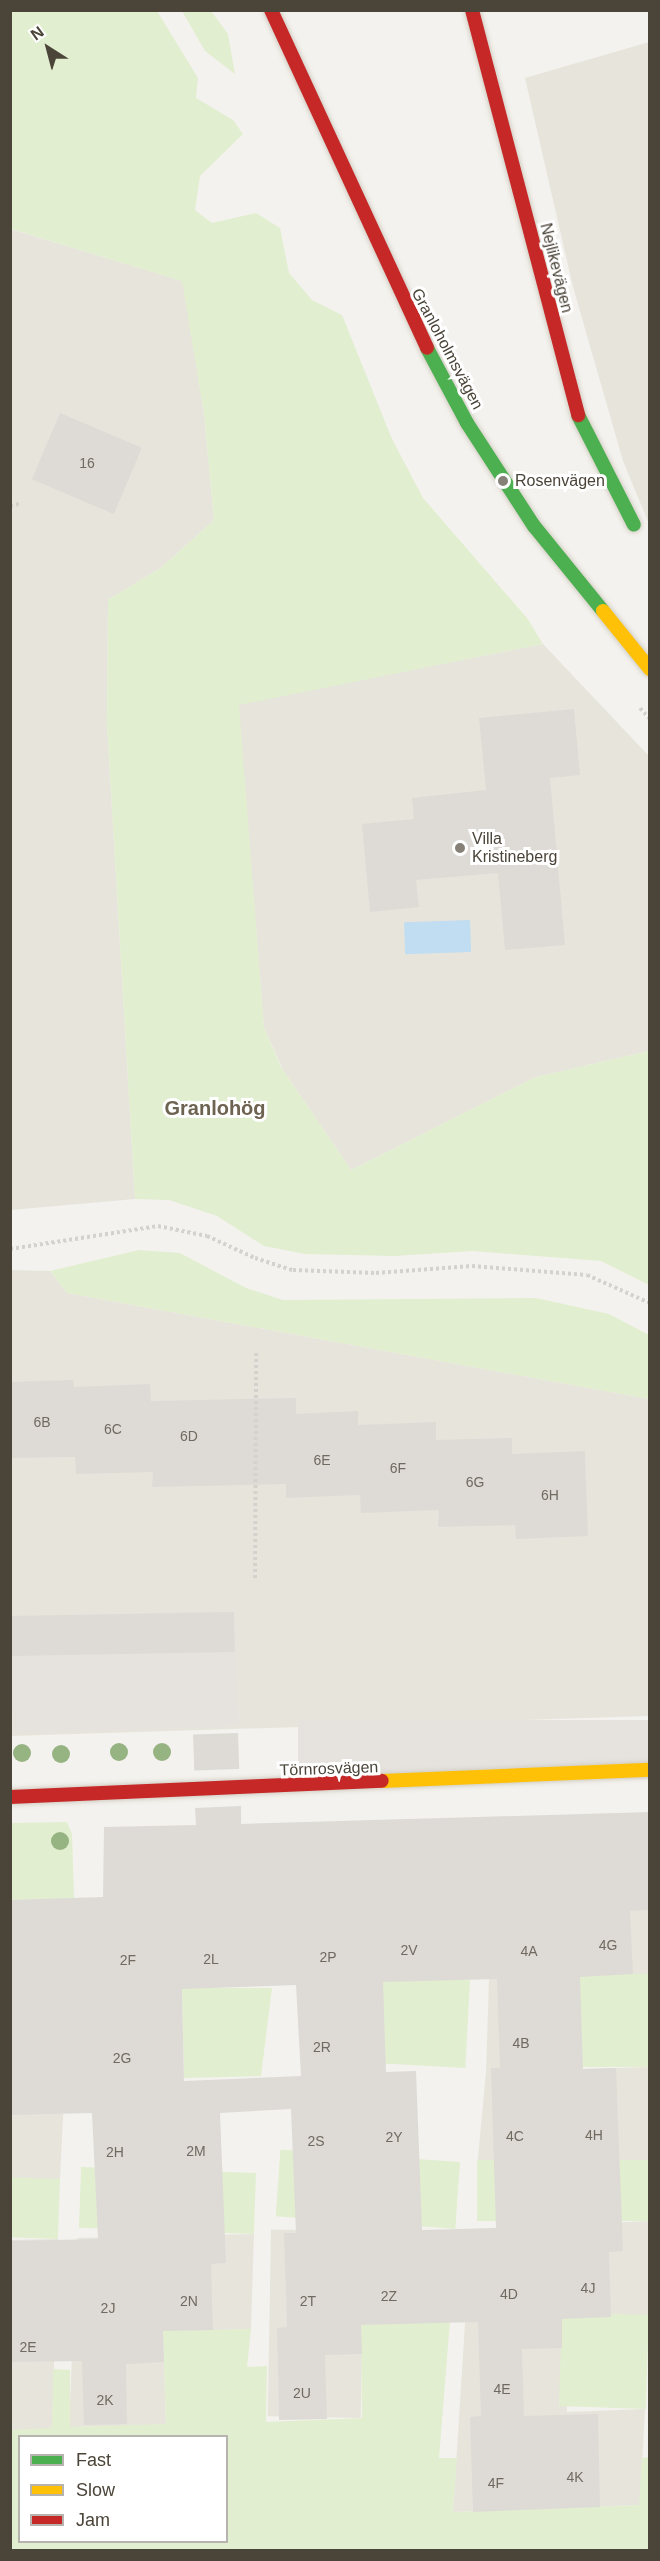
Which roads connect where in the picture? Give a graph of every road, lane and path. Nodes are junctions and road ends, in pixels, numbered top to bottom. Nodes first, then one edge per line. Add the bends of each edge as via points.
1 (271, 10) edge
2 (472, 10) edge
3 (22, 503) dead end
4 (10, 506) edge
5 (634, 525) dead end
6 (650, 669) edge
7 (10, 1249) edge
8 (650, 1303) edge
9 (256, 1351) dead end
10 (255, 1578) dead end
11 (650, 1770) edge
12 (10, 1797) edge

1 - 6 street, Granloholmsvägen via 409,316 468,423 534,526
2 - 5 street, Nejlikevägen via 573,404
3 - 4 path
7 - 8 path via 158,1226 207,1236 293,1270 376,1273 472,1266 587,1275
9 - 10 path
11 - 12 street, Törnrosvägen

